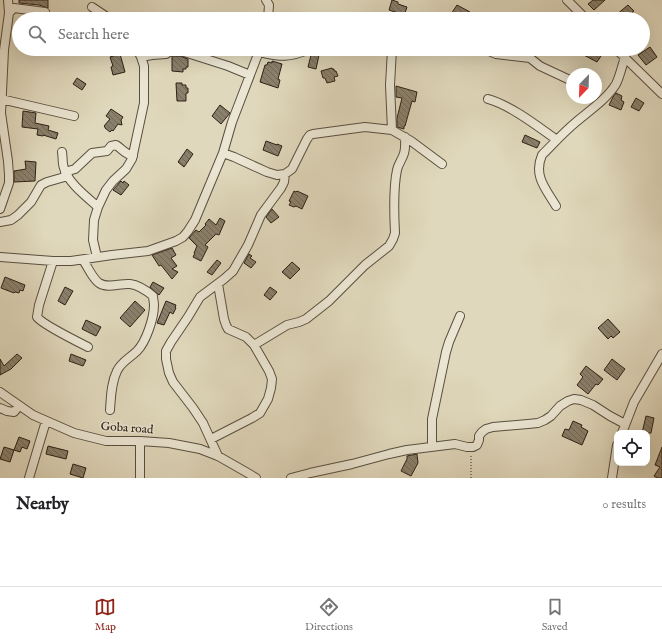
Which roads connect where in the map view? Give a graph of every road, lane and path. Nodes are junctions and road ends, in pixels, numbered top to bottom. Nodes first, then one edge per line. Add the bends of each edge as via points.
1 (8, 0) edge
2 (567, 0) edge
3 (269, 2) edge
4 (92, 7) dead end
5 (45, 12) dead end
6 (100, 12) edge
7 (268, 12) edge
8 (579, 12) edge
9 (9, 13) junction
10 (2, 37) edge
11 (146, 56) edge
12 (197, 56) edge
13 (258, 56) edge
14 (277, 56) edge
15 (288, 56) edge
16 (392, 56) edge
17 (513, 56) edge
18 (141, 57) joint
19 (625, 58) joint
20 (250, 75) junction
21 (566, 78) edge
22 (602, 94) edge
23 (662, 94) edge
24 (1, 99) junction
25 (488, 99) dead end
26 (592, 104) edge
27 (74, 116) dead end
28 (392, 130) junction
29 (405, 137) junction
30 (557, 140) junction
31 (62, 152) dead end
32 (223, 153) junction
33 (133, 156) junction
34 (442, 164) dead end
35 (67, 174) junction
36 (285, 174) junction
37 (556, 206) dead end
38 (98, 207) junction
39 (0, 209) edge
40 (0, 222) edge
41 (0, 257) edge
42 (97, 257) junction
43 (83, 260) junction
44 (53, 262) junction
45 (218, 284) junction
46 (460, 316) dead end
47 (254, 345) junction
48 (88, 347) dead end
49 (662, 354) edge
50 (0, 392) edge
51 (19, 406) junction
52 (0, 408) edge
53 (110, 410) dead end
54 (46, 421) junction
55 (625, 424) junction
56 (623, 430) edge
57 (211, 439) junction
58 (140, 441) junction
59 (432, 447) junction
60 (470, 447) junction
61 (218, 456) junction
62 (614, 465) edge
63 (28, 478) edge
64 (140, 478) edge
65 (256, 478) edge
66 (290, 478) edge
67 (471, 478) edge
68 (612, 478) edge

1 - 9 street
2 - 8 street
3 - 7 street
4 - 6 street
5 - 9 street via 14,8
9 - 10 street
10 - 24 street
11 - 18 street
12 - 20 street
13 - 20 street
14 - 15 street
16 - 28 street
17 - 21 street via 530,58 540,66
18 - 33 street via 144,66 144,103
19 - 22 street via 615,84
19 - 23 street
20 - 32 street
24 - 27 street
24 - 39 street via 0,113 9,175
25 - 30 street via 507,107
26 - 30 street
28 - 29 street
28 - 36 street via 365,127 310,135 292,169
29 - 34 street
29 - 47 street via 403,157 396,173 395,233 389,246 365,265 330,301 306,318 287,325
30 - 37 street via 542,155 538,168 542,182
31 - 35 street
32 - 36 street via 267,172
32 - 42 street via 195,220 183,237 148,251
33 - 35 street via 126,154 116,145 111,146 107,151 92,153
33 - 38 street via 126,169 113,181
35 - 38 street via 81,192
35 - 40 street via 41,185 31,202 18,215 11,220
36 - 45 street via 281,188 261,215 248,245 232,271
38 - 42 street via 93,230
41 - 44 street
42 - 43 street
43 - 44 street
43 - 53 street via 100,284 138,286 152,296 154,305 148,332 137,351 117,371 112,385
44 - 48 street via 37,317
45 - 47 street via 228,329
45 - 57 street via 200,297 166,351 173,382 203,423
46 - 59 street via 446,352 432,418
47 - 57 street via 272,380 268,400 260,413
49 - 55 street via 634,402
50 - 51 street, Goba road
51 - 52 street via 14,412
51 - 54 street, Goba road
54 - 58 street, Goba road via 74,433 106,441
54 - 63 street
55 - 56 street
55 - 60 street via 593,405 574,399 538,423 486,429 479,436 477,444
57 - 61 street
58 - 61 street, Goba road via 169,443 200,449
58 - 64 street
59 - 60 street via 454,444
59 - 66 street via 406,450
60 - 67 path
61 - 65 street, Goba road
62 - 68 street

